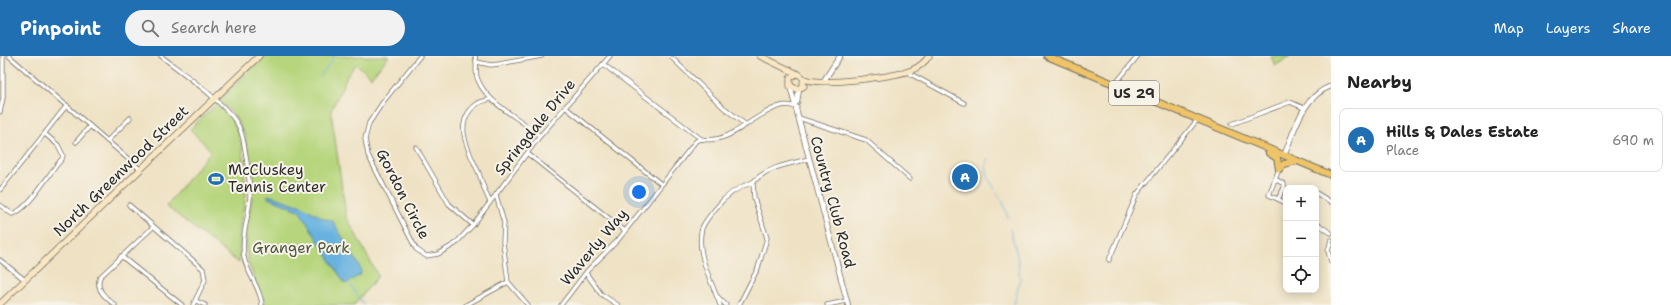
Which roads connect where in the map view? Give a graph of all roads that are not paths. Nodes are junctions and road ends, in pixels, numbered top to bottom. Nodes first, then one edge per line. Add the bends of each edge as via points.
1 (3, 56) edge
2 (9, 56) edge
3 (161, 56) edge
4 (259, 56) edge
5 (420, 56) edge
6 (475, 56) edge
7 (542, 56) edge
8 (610, 56) edge
9 (760, 56) edge
10 (840, 56) edge
11 (929, 56) edge
12 (1049, 56) edge
13 (1138, 56) edge
14 (516, 58) edge
15 (672, 58) dead end
16 (477, 62) junction
17 (775, 63) junction
18 (603, 64) junction
19 (906, 71) junction
20 (796, 74) junction
21 (790, 78) junction
22 (804, 79) junction
23 (816, 82) junction
24 (823, 82) junction
25 (1114, 85) junction
26 (790, 86) junction
27 (1331, 86) edge
28 (801, 88) junction
29 (215, 99) junction
30 (491, 99) junction
31 (964, 103) dead end
32 (67, 105) junction
33 (796, 105) junction
34 (565, 107) junction
35 (1304, 108) junction
36 (0, 112) edge
37 (130, 118) dead end
38 (799, 118) junction
39 (1198, 119) junction
40 (1232, 124) dead end
41 (746, 125) junction
42 (90, 126) junction
43 (44, 134) junction
44 (540, 136) junction
45 (701, 138) junction
46 (107, 141) junction
47 (76, 142) dead end
48 (1254, 143) junction
49 (416, 147) dead end
50 (528, 154) junction
51 (1284, 156) junction
52 (809, 159) junction
53 (1298, 161) junction
54 (1279, 169) junction
55 (141, 170) junction
56 (1331, 175) edge
57 (1275, 178) junction
58 (910, 179) dead end
59 (753, 182) junction
60 (661, 184) junction
61 (0, 190) edge
62 (496, 195) junction
63 (1319, 195) edge
64 (1278, 199) junction
65 (490, 202) junction
66 (1283, 202) edge
67 (1331, 202) edge
68 (0, 205) edge
69 (129, 205) dead end
70 (473, 225) junction
71 (1319, 225) edge
72 (153, 227) junction
73 (625, 231) junction
74 (1331, 233) edge
75 (1331, 240) edge
76 (121, 256) junction
77 (0, 260) edge
78 (1109, 260) dead end
79 (1331, 262) edge
80 (586, 273) junction
81 (25, 280) junction
82 (508, 282) junction
83 (716, 295) junction
84 (196, 301) junction
85 (847, 303) edge
86 (0, 304) edge
87 (115, 305) edge
88 (182, 305) edge
89 (194, 305) edge
90 (205, 305) edge
91 (262, 305) edge
92 (466, 305) edge
93 (528, 305) edge
94 (561, 305) edge
95 (618, 305) edge
96 (720, 305) edge
97 (726, 305) edge
98 (739, 305) edge
99 (827, 305) edge

1 - 36 street via 3,98
2 - 32 street
3 - 29 street
4 - 29 main road, North Greenwood Street
5 - 70 street, Gordon Circle via 369,123 365,139 368,155 419,252 426,256 438,254 455,244
6 - 16 street
7 - 14 street via 535,59
8 - 18 street, Springdale Drive
9 - 17 main road
10 - 24 street
11 - 19 main road via 917,68
12 - 25 main road, US 29
13 - 25 street
14 - 16 street via 491,65
15 - 41 street via 723,108
16 - 30 street via 478,80
17 - 20 main road
17 - 21 main road via 787,72
18 - 34 street, Springdale Drive
18 - 45 street
19 - 24 main road
19 - 31 street
20 - 21 main road
20 - 22 main road
21 - 26 main road
22 - 23 main road
22 - 28 main road
23 - 24 main road
23 - 28 main road
25 - 39 main road, US 29
26 - 28 main road
26 - 33 street, Country Club Road
27 - 35 street via 1316,93
28 - 33 street, Country Club Road
29 - 55 main road, North Greenwood Street
29 - 91 street via 236,123 243,139 250,198 243,234 244,258
30 - 44 street
30 - 65 street via 478,103 471,109 465,120 463,132
32 - 42 street
32 - 43 street
33 - 38 street, Country Club Road
33 - 41 street via 781,106
34 - 44 street, Springdale Drive
34 - 60 street
35 - 40 street via 1290,102
35 - 51 street
37 - 46 street
38 - 52 street, Country Club Road
38 - 58 street via 866,140
39 - 48 main road, US 29
39 - 78 street via 1137,194
41 - 45 street via 730,135 708,140
42 - 46 street
42 - 47 street
43 - 61 street
43 - 68 street via 58,145 63,157 18,212 12,214
44 - 50 street, Springdale Drive
45 - 60 street, Waverly Way
46 - 55 street
48 - 51 main road, US 29
48 - 54 main road via 1277,158
49 - 70 street via 449,204
50 - 62 street, Springdale Drive
50 - 73 street
51 - 53 main road, US 29
52 - 59 street via 785,164 761,174
52 - 85 street, Country Club Road
53 - 54 main road via 1284,164
53 - 56 main road, US 29
54 - 57 street
55 - 81 main road, North Greenwood Street
57 - 64 street via 1284,184
57 - 64 street via 1269,195
59 - 83 street via 736,189 723,199 703,227 700,239
59 - 98 street via 754,198 768,238 758,268
60 - 73 street, Waverly Way
62 - 65 street, Gordon Circle
62 - 82 street via 504,223 503,242
63 - 67 street
64 - 66 street
65 - 70 street, Gordon Circle
69 - 72 street
71 - 74 street
72 - 76 street
72 - 84 street via 203,269 205,280
73 - 80 street, Waverly Way
75 - 79 street via 1328,251
76 - 87 street via 101,275 98,282 101,292
76 - 88 street
77 - 81 street
80 - 94 street, Waverly Way
80 - 95 street via 601,294
81 - 86 main road, North Greenwood Street
82 - 92 street
82 - 93 street
83 - 96 street
83 - 97 street
84 - 89 street
84 - 90 street
85 - 99 street

